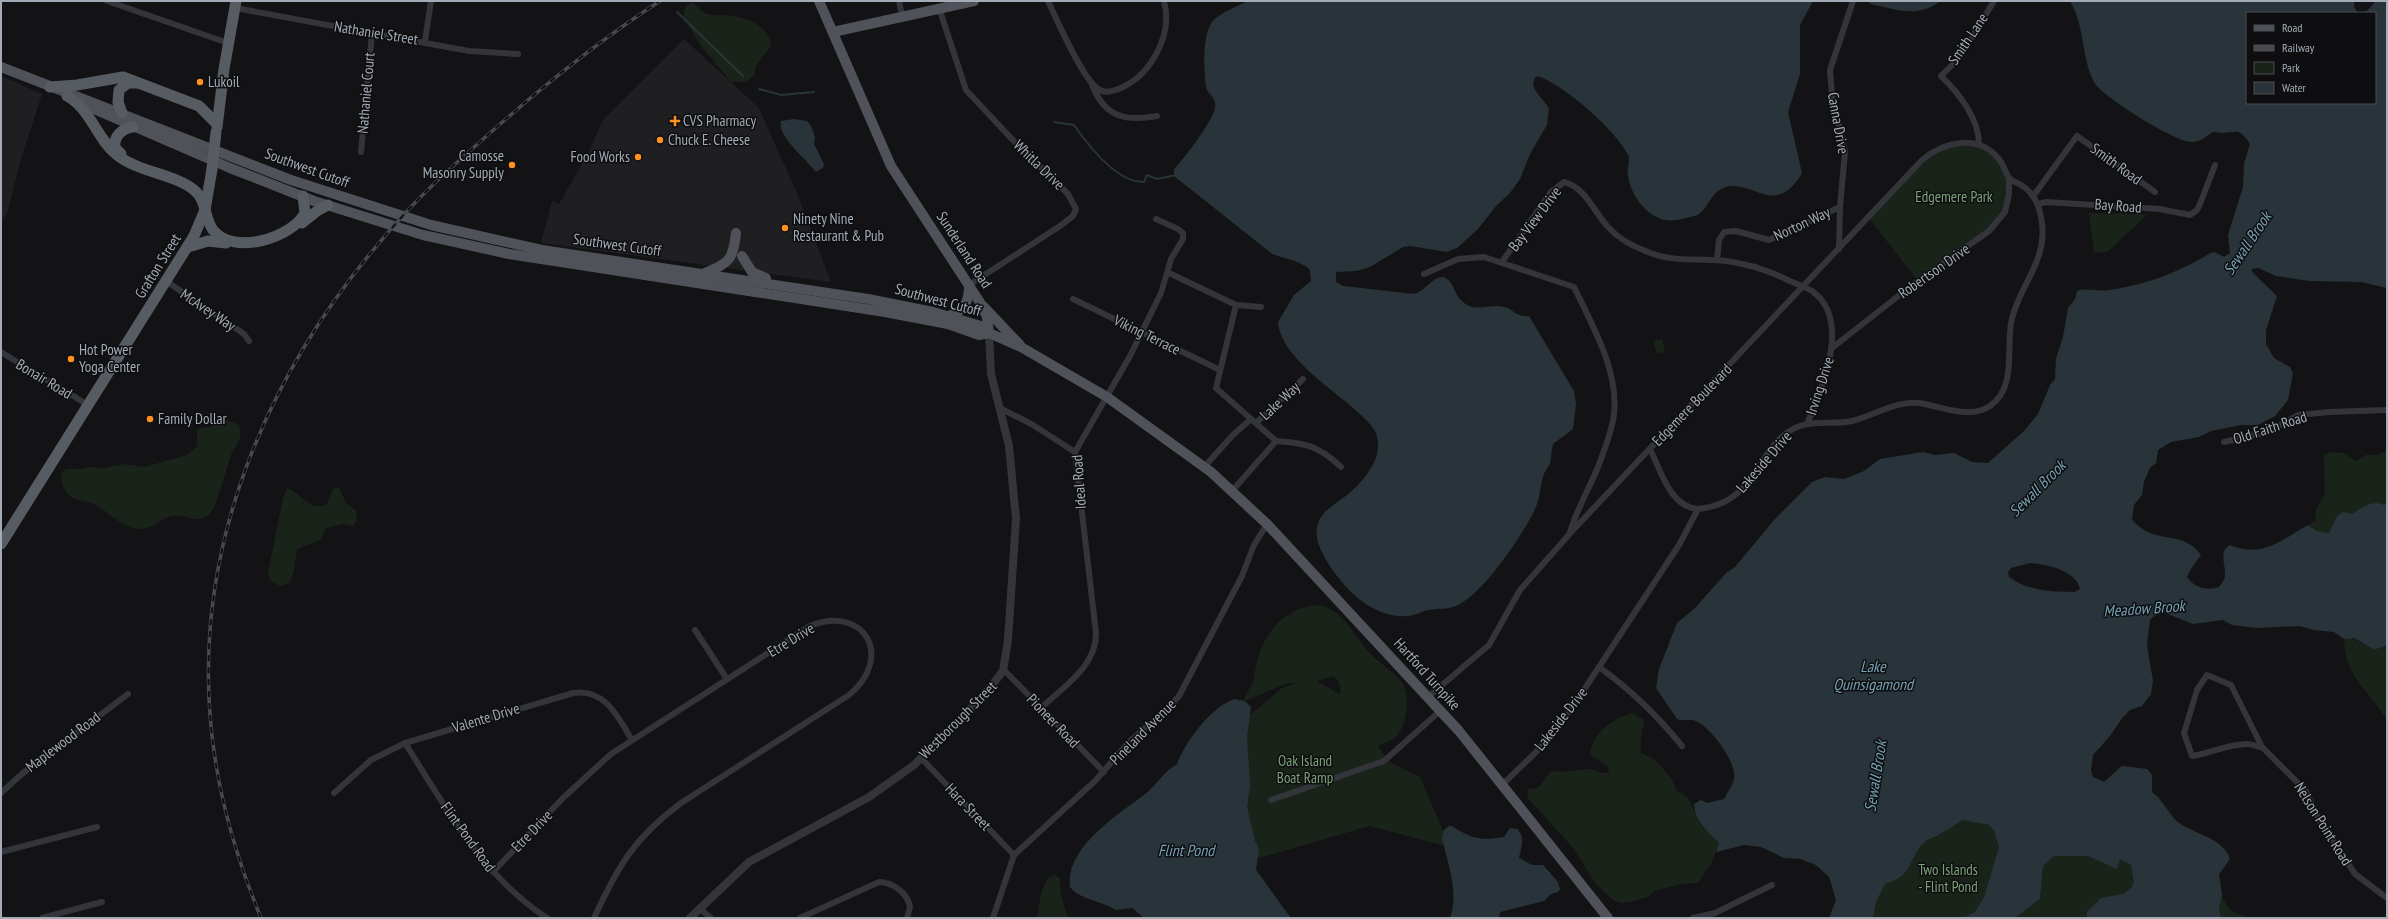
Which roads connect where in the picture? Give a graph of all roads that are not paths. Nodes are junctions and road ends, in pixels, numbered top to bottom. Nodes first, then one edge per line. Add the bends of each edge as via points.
1 (107, 1) edge
2 (431, 1) edge
3 (819, 1) edge
4 (899, 1) edge
5 (973, 1) edge
6 (1048, 1) edge
7 (1164, 1) edge
8 (1853, 1) edge
9 (1994, 1) edge
10 (236, 4) edge
11 (939, 8) junction
12 (902, 16) junction
13 (833, 32) junction
14 (372, 33) junction
15 (425, 41) junction
16 (228, 43) junction
17 (518, 54) dead end
18 (1, 67) edge
19 (1090, 80) junction
20 (139, 83) junction
21 (50, 87) junction
22 (67, 96) joint
23 (220, 96) junction
24 (78, 102) junction
25 (199, 106) junction
26 (122, 113) junction
27 (1157, 116) dead end
28 (133, 127) junction
29 (217, 128) junction
30 (1979, 144) junction
31 (361, 152) dead end
32 (2215, 165) dead end
33 (2009, 178) junction
34 (211, 180) junction
35 (2155, 192) dead end
36 (2034, 195) junction
37 (303, 196) junction
38 (2038, 204) junction
39 (328, 205) junction
40 (1840, 207) junction
41 (205, 210) junction
42 (1156, 219) dead end
43 (736, 233) dead end
44 (188, 247) junction
45 (1839, 249) junction
46 (742, 256) dead end
47 (1717, 260) junction
48 (1502, 262) junction
49 (706, 273) junction
50 (1169, 273) junction
51 (1424, 274) dead end
52 (166, 281) junction
53 (969, 285) junction
54 (1802, 287) junction
55 (805, 288) junction
56 (1073, 299) dead end
57 (981, 304) junction
58 (1236, 305) junction
59 (1261, 307) dead end
60 (949, 316) junction
61 (989, 333) junction
62 (1141, 333) junction
63 (249, 341) dead end
64 (1021, 347) junction
65 (1832, 348) junction
66 (1, 352) edge
67 (1220, 370) junction
68 (1303, 380) dead end
69 (1107, 397) junction
70 (88, 405) junction
71 (1000, 408) junction
72 (2387, 410) edge
73 (1254, 421) junction
74 (1808, 424) junction
75 (1276, 441) junction
76 (2224, 442) dead end
77 (1650, 449) junction
78 (1075, 452) junction
79 (1204, 467) junction
80 (1341, 467) dead end
81 (1232, 491) junction
82 (1698, 508) junction
83 (1267, 524) junction
84 (1570, 534) junction
85 (1, 544) edge
86 (695, 630) dead end
87 (1599, 667) junction
88 (1003, 669) junction
89 (727, 679) junction
90 (128, 694) dead end
91 (1428, 697) junction
92 (1041, 708) junction
93 (1440, 711) junction
94 (632, 740) junction
95 (405, 743) junction
96 (1682, 746) dead end
97 (2262, 747) junction
98 (921, 758) junction
99 (1104, 772) junction
100 (1502, 785) junction
101 (1, 793) edge
102 (334, 793) dead end
103 (1271, 800) dead end
104 (97, 827) dead end
105 (1, 852) edge
106 (1014, 855) junction
107 (492, 872) junction
108 (1772, 886) dead end
109 (2387, 898) edge
110 (102, 902) dead end
111 (700, 908) junction
112 (42, 918) edge
113 (547, 918) edge
114 (594, 918) edge
115 (690, 918) edge
116 (711, 918) edge
117 (800, 918) edge
118 (907, 918) edge
119 (993, 918) edge
120 (1608, 918) edge
121 (1693, 918) edge

1 - 16 street
2 - 15 street
3 - 13 main road, Sunderland Road
4 - 12 street
5 - 11 main road
6 - 19 street
7 - 19 street via 1166,16 1162,40 1140,76 1110,92 1098,89
8 - 40 street, Canna Drive via 1830,70 1832,95 1845,152
9 - 30 street, Smith Lane via 1960,57 1941,76 1974,120
10 - 14 street, Nathaniel Street
10 - 16 highway, Grafton Street
11 - 12 main road
11 - 53 street, Whitla Drive via 966,90 1068,194 1076,209 1073,216 1060,226
12 - 13 main road
13 - 53 main road, Sunderland Road via 891,166
14 - 15 street, Nathaniel Street
14 - 31 street, Nathaniel Court
15 - 17 street, Nathaniel Street via 470,51
16 - 23 highway, Grafton Street
18 - 21 main road, Southwest Cutoff
19 - 27 street via 1104,106 1116,113 1134,120
20 - 21 highway via 123,77
20 - 25 highway
20 - 26 highway via 128,83 119,90 118,102
21 - 22 main road, Southwest Cutoff
21 - 26 main road, Southwest Cutoff
22 - 24 highway, Southwest Cutoff
23 - 25 highway via 209,104
23 - 29 highway, Grafton Street
24 - 28 main road, Southwest Cutoff
24 - 41 highway via 116,154 136,165 188,185 201,197
25 - 29 highway
26 - 49 main road, Southwest Cutoff via 320,190 431,224 542,250
28 - 34 highway via 124,130 116,140 115,148 124,156 192,185
28 - 37 main road, Southwest Cutoff
29 - 34 highway, Grafton Street, bridge
30 - 33 street via 2004,165
30 - 45 street, Edgemere Boulevard via 1956,143 1933,151
32 - 38 street, Bay Road via 2197,210 2190,215 2160,209 2046,202
33 - 36 street
33 - 65 street, Robertson Drive via 2009,194 2004,212 1989,232 1910,286
34 - 41 highway, Grafton Street
35 - 36 street, Smith Road via 2077,136
36 - 38 street, Lakeside Drive
37 - 39 main road, Southwest Cutoff
37 - 41 highway via 305,213 299,221 281,234 255,242 231,242 221,238 212,229
38 - 74 street, Lakeside Drive via 2043,229 2040,255 2012,318 2007,379 1994,404 1983,410 1971,412 1907,403 1850,421
39 - 44 highway via 284,236 268,243 237,246 214,240
39 - 61 main road, Southwest Cutoff via 423,235 480,249 885,312 948,324 979,335
40 - 45 street, Canna Drive
40 - 47 street, Norton Way via 1770,240 1736,231 1724,232 1719,240
41 - 44 highway, Grafton Street
42 - 50 street, Ideal Road via 1172,225 1184,236 1171,260
43 - 49 main road via 729,260
44 - 52 highway, Grafton Street
45 - 54 street, Edgemere Boulevard
46 - 55 main road via 747,267 760,277
47 - 48 street, Bay View Drive via 1680,260 1654,255 1635,247 1611,230 1587,199 1564,182 1552,192
47 - 54 street, Bay View Drive via 1757,268
48 - 51 street via 1484,256 1465,257
48 - 84 street, Bay View Drive via 1574,288 1602,351 1610,377 1614,405 1612,424 1593,478 1577,510
49 - 55 main road, Southwest Cutoff
50 - 58 street
50 - 62 street, Ideal Road via 1162,294
52 - 63 street, McAvey Way via 244,334
52 - 70 highway, Grafton Street
53 - 57 main road, Sunderland Road
53 - 60 main road via 967,303 961,310
54 - 65 street, Irving Drive via 1812,291 1826,310
54 - 77 street, Edgemere Boulevard
55 - 60 main road, Southwest Cutoff
56 - 62 street, Viking Terrace
57 - 61 main road, Sunderland Road via 987,318
57 - 64 main road via 1009,331
58 - 59 street
58 - 67 street
60 - 61 main road, Southwest Cutoff via 981,326
61 - 64 main road
61 - 71 street, Westborough Street via 991,374
62 - 67 street, Viking Terrace
62 - 69 street, Ideal Road
64 - 69 main road
65 - 74 street, Irving Drive via 1830,362
66 - 70 street, Bonair Road
67 - 73 street via 1216,388
68 - 73 street, Lake Way
69 - 78 street, Ideal Road
69 - 79 main road
70 - 85 highway, Grafton Street
71 - 78 street via 1033,425
71 - 88 street, Westborough Street via 1009,446 1016,520 1013,579
72 - 76 street, Old Faith Road via 2298,415 2268,432
73 - 75 street
73 - 79 street, Lake Way via 1233,435
74 - 82 street, Lakeside Drive via 1783,437 1767,455 1752,479 1734,496 1721,503
75 - 80 street via 1310,445 1322,450
75 - 81 street
77 - 82 street via 1677,501 1687,507
77 - 84 street, Edgemere Boulevard
78 - 92 street, Ideal Road via 1096,640 1092,656 1081,670
79 - 81 main road, Hartford Turnpike
81 - 83 main road, Hartford Turnpike
82 - 87 street, Lakeside Drive via 1679,546
83 - 91 main road, Hartford Turnpike
83 - 99 street, Pineland Avenue via 1254,545 1242,576 1182,690 1168,708 1129,742
84 - 91 street, Edgemere Boulevard via 1520,590 1489,646
86 - 89 street
87 - 96 street via 1642,701
87 - 100 street, Lakeside Drive via 1553,732
88 - 92 street, Pioneer Road
88 - 98 street, Westborough Street via 997,681
89 - 94 street, Etre Drive
89 - 114 street, Etre Drive via 810,626 829,620 855,624 867,637 872,651 872,663 866,679 849,695 681,802 653,824 625,859
90 - 101 street, Maplewood Road via 23,773
91 - 93 main road, Hartford Turnpike
92 - 99 street, Pioneer Road
93 - 100 main road, Hartford Turnpike
93 - 103 street via 1390,757 1371,766
94 - 95 street, Valente Drive via 608,705 599,697 585,692 561,695
94 - 107 street, Etre Drive via 574,787
95 - 102 street, Valente Drive via 371,760
95 - 107 street, Flint Pond Road via 451,815
97 - 97 street, Nelson Point Road via 2239,744 2192,756 2184,733 2197,690 2207,675 2231,685
97 - 109 street, Nelson Point Road via 2306,791 2318,818 2355,874
98 - 106 street, Hara Street
98 - 111 street, Westborough Street via 869,797 749,862
99 - 106 street, Pineland Avenue
100 - 120 main road, Hartford Turnpike
104 - 105 street
106 - 119 street, Pineland Avenue
107 - 113 street, Flint Pond Road via 523,902
108 - 121 street via 1715,913
110 - 112 street
111 - 115 street, Westborough Street
111 - 116 street
117 - 118 street via 879,882 890,884 906,897 910,907

